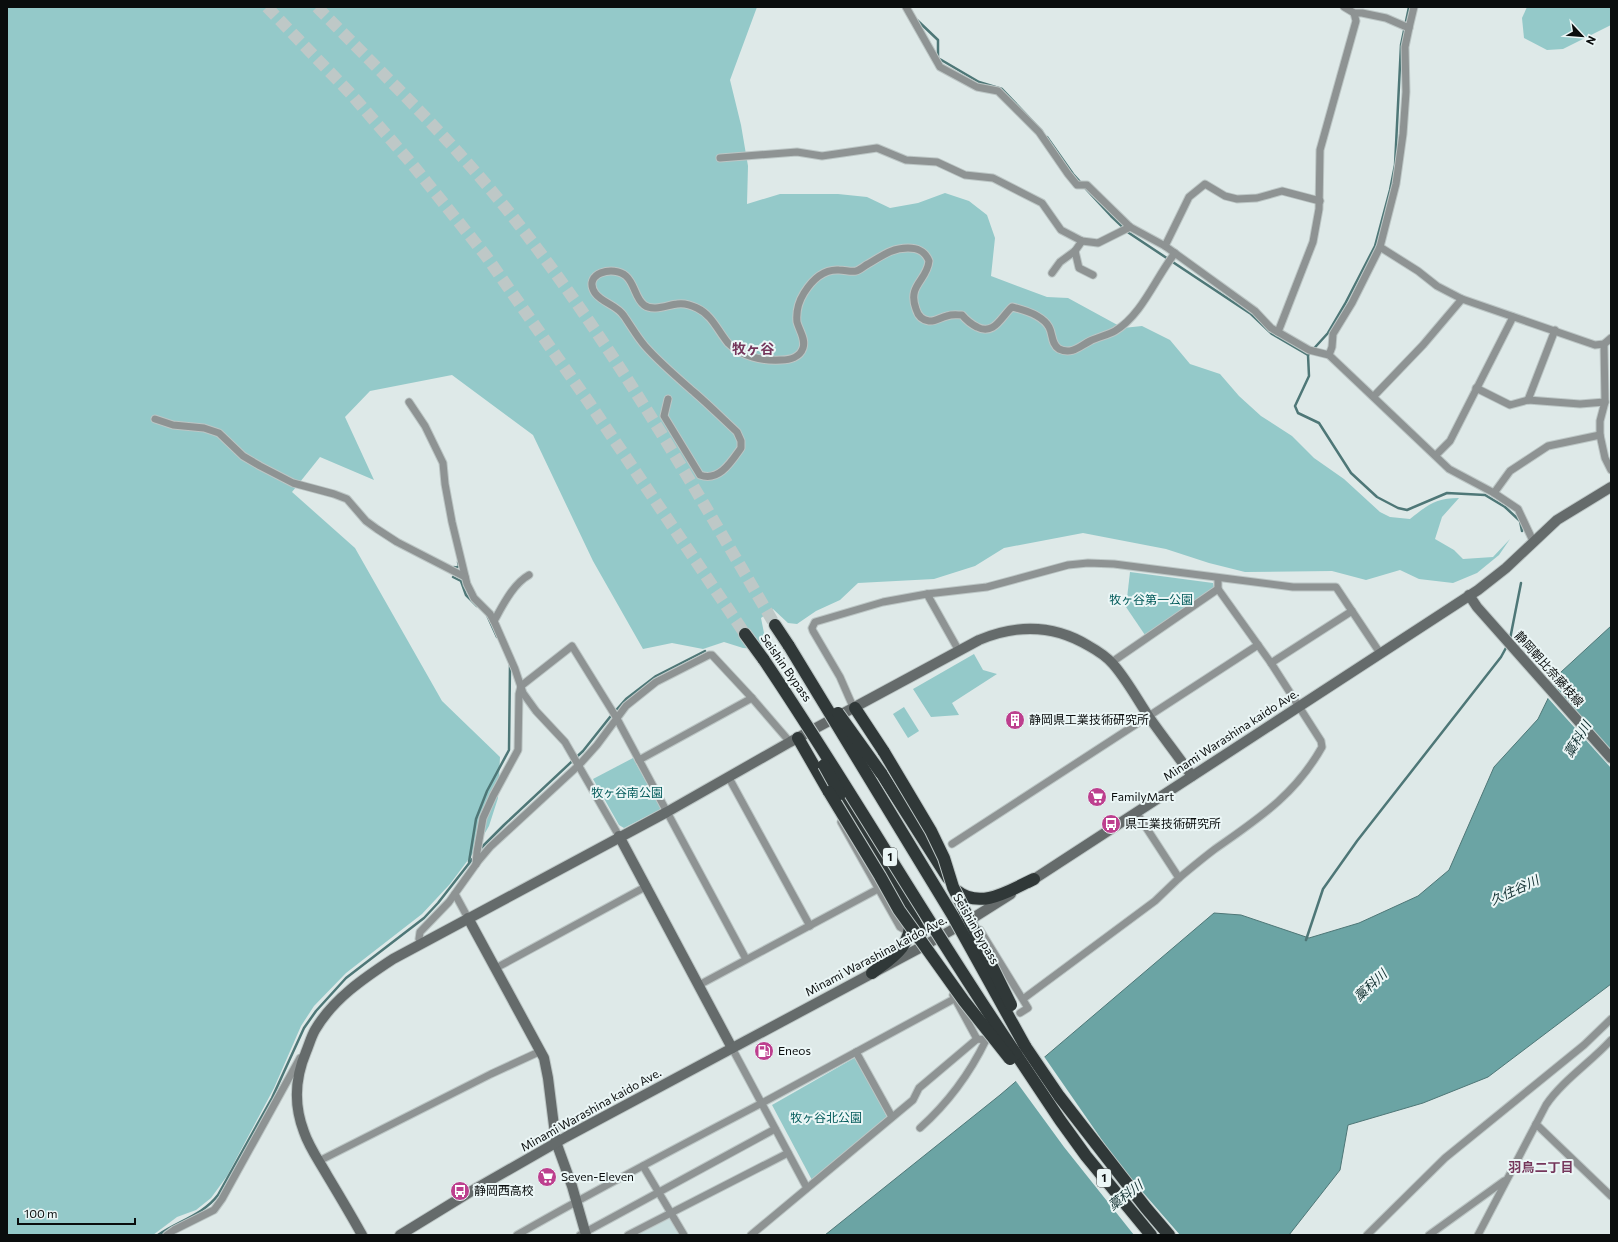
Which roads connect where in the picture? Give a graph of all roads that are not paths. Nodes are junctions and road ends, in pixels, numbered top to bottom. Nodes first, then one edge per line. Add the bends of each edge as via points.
1 (906, 7) edge
2 (1344, 7) edge
3 (1414, 7) edge
4 (1354, 13) junction
5 (1409, 28) junction
6 (720, 158) dead end
7 (1320, 201) junction
8 (1130, 227) junction
9 (1082, 241) junction
10 (1165, 246) junction
11 (1380, 247) junction
12 (1075, 251) junction
13 (1173, 255) junction
14 (1052, 272) dead end
15 (1093, 275) dead end
16 (1462, 299) junction
17 (1513, 317) junction
18 (1555, 330) junction
19 (1278, 332) junction
20 (1611, 338) edge
21 (1604, 344) junction
22 (1330, 354) junction
23 (1476, 388) junction
24 (1374, 396) junction
25 (668, 399) dead end
26 (1528, 400) junction
27 (409, 402) dead end
28 (1605, 402) junction
29 (155, 419) dead end
30 (1600, 435) junction
31 (1436, 455) junction
32 (1611, 470) edge
33 (1611, 487) edge
34 (1494, 494) junction
35 (1534, 543) junction
36 (529, 575) dead end
37 (465, 577) junction
38 (1218, 578) junction
39 (1218, 589) junction
40 (927, 594) junction
41 (1469, 595) junction
42 (1352, 611) junction
43 (494, 621) junction
44 (775, 625) tunnel mouth
45 (745, 634) tunnel mouth
46 (1258, 645) junction
47 (788, 646) junction
48 (959, 651) junction
49 (1380, 653) junction
50 (764, 660) junction
51 (1112, 662) junction
52 (1271, 663) junction
53 (521, 686) junction
54 (752, 698) junction
55 (1299, 706) junction
56 (854, 708) junction
57 (616, 717) junction
58 (1149, 717) junction
59 (794, 740) junction
60 (1611, 758) edge
61 (639, 760) junction
62 (579, 765) junction
63 (817, 772) junction
64 (1192, 776) junction
65 (729, 778) junction
66 (835, 793) junction
67 (667, 812) junction
68 (1136, 812) junction
69 (619, 836) junction
70 (952, 844) dead end
71 (476, 864) junction
72 (1179, 878) junction
73 (1034, 879) junction
74 (647, 886) junction
75 (878, 889) junction
76 (957, 891) junction
77 (455, 894) junction
78 (910, 914) junction
79 (468, 918) junction
80 (973, 918) junction
81 (810, 926) junction
82 (910, 933) junction
83 (422, 943) junction
84 (927, 944) junction
85 (746, 958) junction
86 (496, 968) junction
87 (872, 973) junction
88 (699, 984) junction
89 (954, 999) junction
90 (1023, 999) junction
91 (1020, 1013) dead end
92 (1611, 1019) edge
93 (315, 1031) junction
94 (977, 1039) junction
95 (1610, 1042) edge
96 (732, 1048) junction
97 (541, 1051) junction
98 (856, 1052) junction
99 (762, 1103) junction
100 (1074, 1115) junction
101 (892, 1117) junction
102 (1060, 1120) junction
103 (1536, 1124) junction
104 (920, 1128) dead end
105 (775, 1129) junction
106 (556, 1142) junction
107 (788, 1153) junction
108 (318, 1161) junction
109 (643, 1166) junction
110 (1506, 1180) junction
111 (807, 1188) junction
112 (658, 1192) junction
113 (1611, 1196) edge
114 (577, 1201) junction
115 (672, 1213) junction
116 (1482, 1233) edge
117 (584, 1234) edge
118 (167, 1235) edge
119 (362, 1235) edge
120 (400, 1235) edge
121 (517, 1235) edge
122 (628, 1235) edge
123 (684, 1235) edge
124 (751, 1235) edge
125 (1151, 1235) edge
126 (1169, 1235) edge
127 (1367, 1235) edge
128 (1429, 1235) edge

1 - 8 street via 940,67 977,87 998,91 1039,132 1077,185 1087,185
2 - 4 street
3 - 5 street
4 - 5 street via 1386,18
4 - 7 street via 1356,21 1320,150
5 - 11 street via 1405,47 1406,92 1403,134 1396,184
6 - 9 street via 797,152 822,156 876,148 906,160 937,162 965,175 994,178 1042,203 1061,230
7 - 10 street via 1282,191 1257,198 1237,199 1225,196 1205,184 1188,198
7 - 19 street via 1312,242
8 - 9 street via 1098,243
8 - 10 street
9 - 12 street
10 - 13 street
11 - 16 street via 1437,286
11 - 22 street via 1333,334
12 - 14 street
12 - 15 street via 1079,268
13 - 19 street via 1255,311
13 - 25 street via 1132,316 1115,331 1070,351 1055,345 1050,328 1045,322 1025,310 1012,308 996,325 986,330 968,322 962,315 951,315 930,321 922,319 917,314 913,300 914,290 926,272 929,261 922,251 915,248 895,249 857,271 823,272 803,294 797,312 797,323 804,346 800,354 785,360 768,361 751,357 738,350 698,308 687,304 648,307 638,298 626,276 604,271 597,275 592,284 596,294 618,309 644,346 740,436 741,448 722,471 712,477 700,475 664,416
16 - 17 street
16 - 24 street via 1423,345
17 - 18 street
17 - 23 street
18 - 21 street via 1595,344
18 - 26 street
19 - 22 street via 1309,350
20 - 21 street
21 - 28 street
22 - 24 street
23 - 26 street via 1510,405
23 - 31 street via 1450,441
24 - 31 street
26 - 28 street via 1580,404
27 - 37 street via 426,426 443,463 452,522
28 - 30 street via 1600,421
29 - 37 street via 173,425 210,429 220,433 243,456 260,466 293,483 347,499 366,521 377,529
30 - 32 street via 1605,458
30 - 34 street via 1548,446 1510,471
31 - 34 street via 1449,469
33 - 35 street, Minami Warashina kaido Ave. via 1557,520
34 - 35 street via 1518,510
35 - 41 street, Minami Warashina kaido Ave. via 1491,581
36 - 43 street via 523,578 509,596
37 - 43 street via 474,598
38 - 39 street
38 - 40 street via 1088,563 1068,565 987,587
38 - 42 street via 1293,588 1336,587
39 - 46 street
39 - 51 street
40 - 48 street
40 - 56 street via 848,611 813,624 813,631 840,677
41 - 49 street, Minami Warashina kaido Ave.
41 - 60 street, 静岡朝比奈藤枝線
42 - 49 street
42 - 52 street
43 - 53 street
44 - 47 highway, Seishin Bypass / 1
45 - 50 highway, Seishin Bypass / 1
46 - 52 street
46 - 58 street
47 - 76 highway, 1, bridge via 881,773
47 - 100 highway, Seishin Bypass / 1, bridge via 952,916 1026,1046
48 - 51 street via 978,640 1000,633 1021,629 1044,629 1071,636
48 - 56 street
49 - 55 street, Minami Warashina kaido Ave.
50 - 66 highway, 1, bridge via 810,738
50 - 102 highway, Seishin Bypass / 1, bridge via 838,773 976,995
51 - 58 street
52 - 55 street
53 - 57 street via 572,646
53 - 62 street via 536,711 565,742
53 - 71 street via 518,750 492,796 483,818
54 - 57 street via 715,656 709,655 656,682
54 - 59 street
54 - 61 street
55 - 64 street, Minami Warashina kaido Ave.
55 - 72 street via 1323,744 1303,776 1276,805
56 - 59 street
56 - 100 highway, 1, bridge via 884,752 931,831 944,858 953,887 1012,1008
57 - 61 street
57 - 62 street via 597,745
58 - 64 street
58 - 70 street
59 - 63 highway, 1
59 - 65 street
61 - 67 street
62 - 69 street
62 - 71 street via 490,847
63 - 66 highway, 1
63 - 75 street via 819,786
64 - 68 street, Minami Warashina kaido Ave.
65 - 67 street
65 - 81 street
66 - 78 highway, 1 via 880,860
66 - 102 highway, 1, bridge via 899,910 964,1001
67 - 69 street
67 - 85 street
68 - 72 street
68 - 73 street, Minami Warashina kaido Ave.
69 - 74 street
69 - 79 street
71 - 77 street
72 - 90 street via 1155,901
73 - 76 highway via 985,900 968,898
73 - 80 street, Minami Warashina kaido Ave.
74 - 86 street
74 - 88 street
75 - 81 street
75 - 82 street via 900,927
76 - 80 highway, 1
77 - 79 street
77 - 83 street via 420,932 419,938
78 - 82 highway, 1
78 - 84 highway, 1
79 - 83 street
79 - 86 street
80 - 84 street, Minami Warashina kaido Ave.
80 - 90 street
81 - 85 street
82 - 87 highway via 902,948
83 - 93 street via 367,976 333,1007
84 - 87 street, Minami Warashina kaido Ave.
84 - 89 street
85 - 88 street
86 - 97 street
87 - 96 street, Minami Warashina kaido Ave.
88 - 96 street
89 - 94 street
89 - 98 street
90 - 91 street via 1028,1008
92 - 127 street via 1584,1046 1445,1158
93 - 108 street via 300,1066 297,1095 304,1132
93 - 118 street via 222,1200 214,1210
94 - 101 street via 919,1088 913,1100
94 - 104 street via 986,1040 971,1070
95 - 103 street via 1552,1096
96 - 99 street
96 - 106 street, Minami Warashina kaido Ave.
97 - 106 street via 548,1078
97 - 108 street
98 - 99 street
98 - 101 street
99 - 105 street
99 - 109 street via 684,1142
100 - 126 highway, Seishin Bypass / 1
101 - 111 street
102 - 125 highway, Seishin Bypass / 1
103 - 110 street
103 - 113 street
105 - 107 street
105 - 112 street
106 - 114 street
106 - 120 street, Minami Warashina kaido Ave.
107 - 111 street
107 - 115 street
108 - 119 street
109 - 112 street
109 - 114 street
110 - 116 street
110 - 128 street
111 - 124 street
112 - 115 street
112 - 117 street
114 - 117 street
114 - 121 street
115 - 122 street
115 - 123 street

